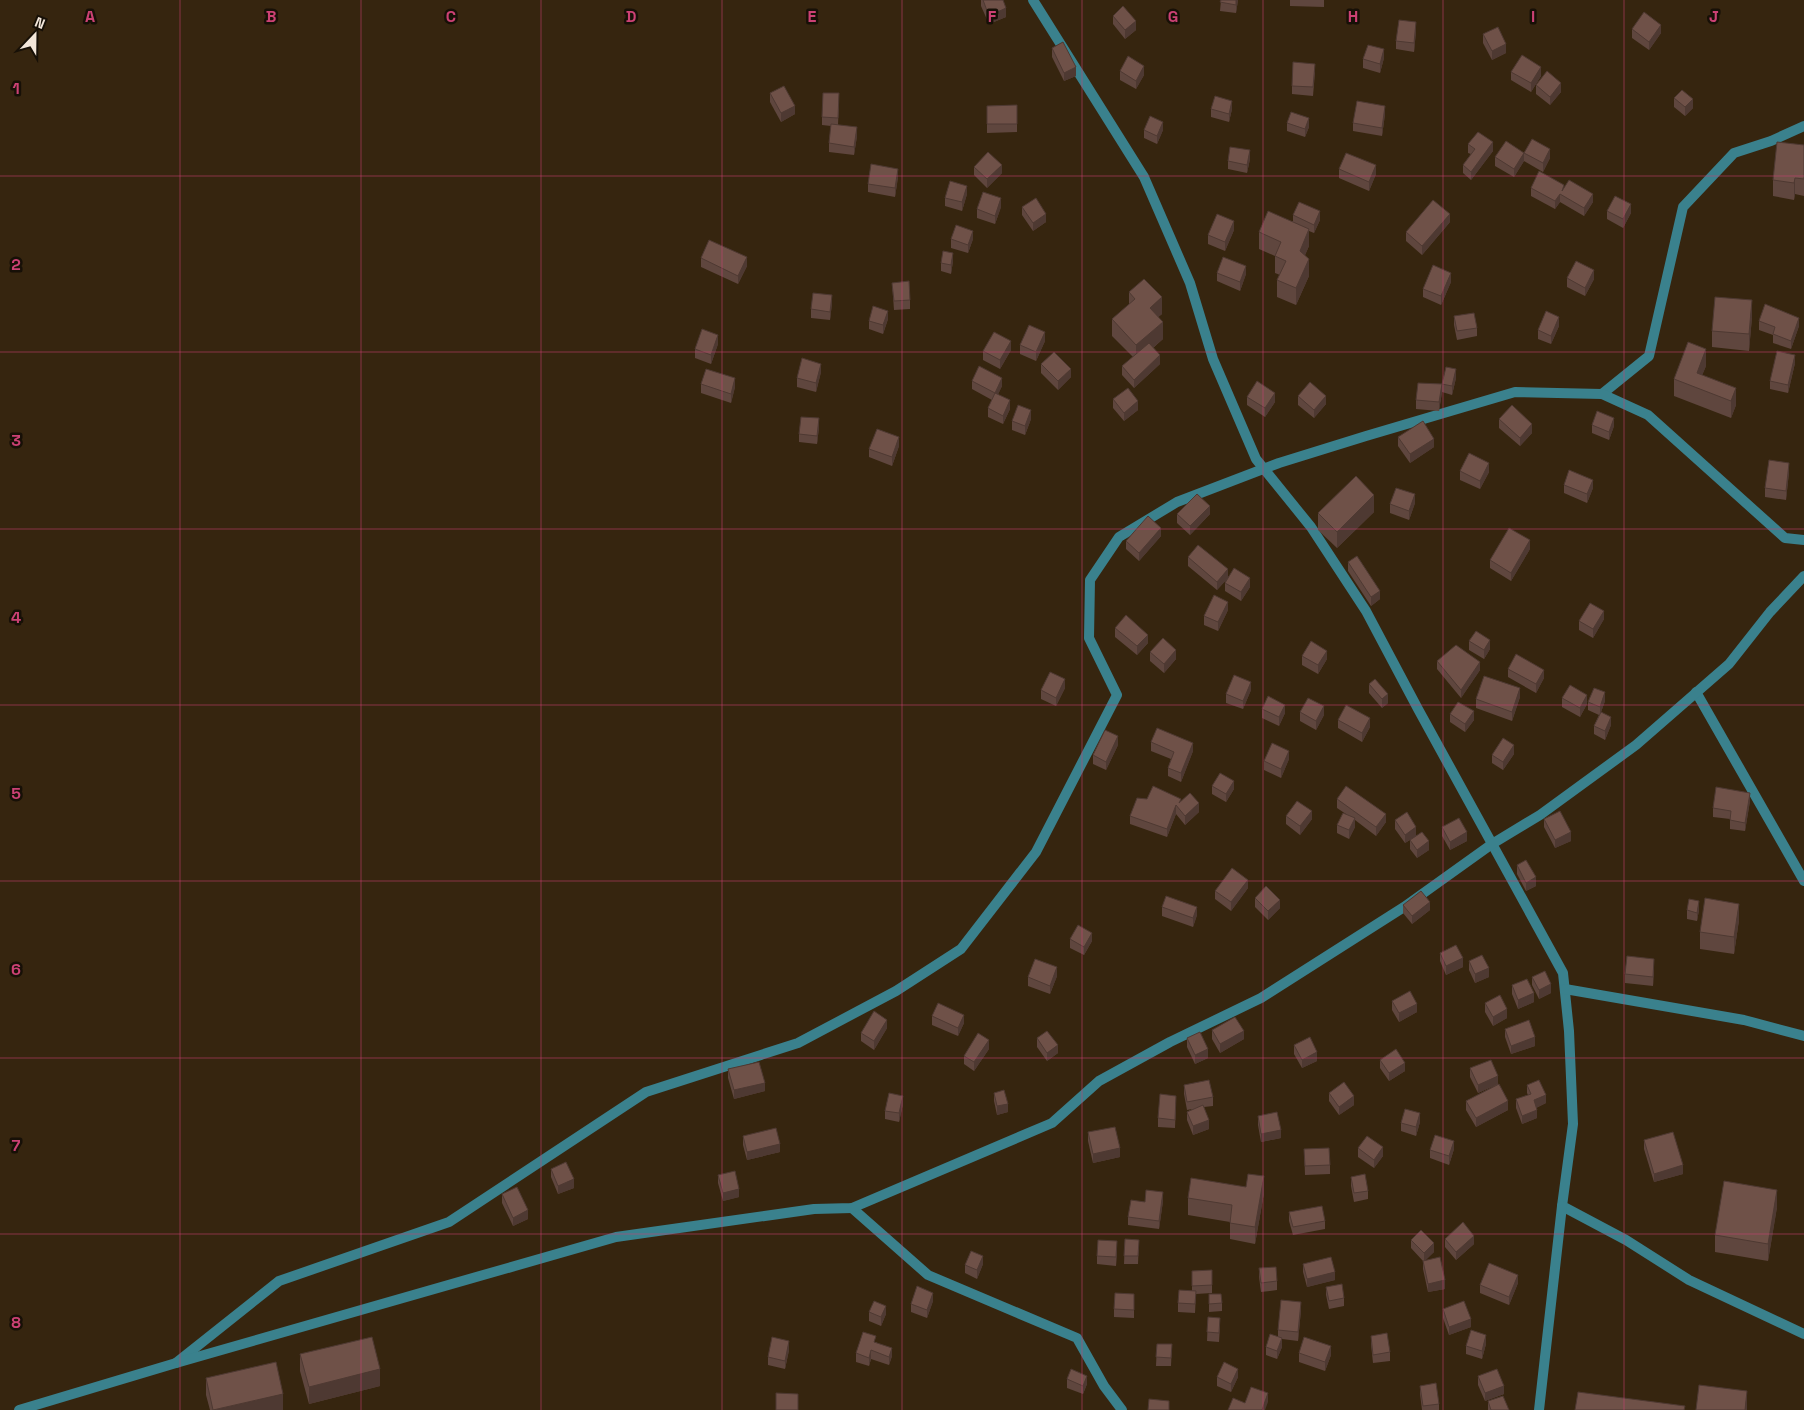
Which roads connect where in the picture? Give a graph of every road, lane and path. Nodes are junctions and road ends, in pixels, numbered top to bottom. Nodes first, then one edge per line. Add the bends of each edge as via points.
1 (1033, 0) edge
2 (1804, 126) edge
3 (1602, 394) junction
4 (1264, 469) junction
5 (1804, 540) edge
6 (1804, 576) edge
7 (1696, 692) junction
8 (1492, 844) junction
9 (1804, 881) edge
10 (1565, 989) junction
11 (1804, 1036) edge
12 (1562, 1206) junction
13 (852, 1208) junction
14 (1804, 1334) edge
15 (176, 1363) junction
16 (19, 1410) edge
17 (1122, 1410) edge
18 (1539, 1410) edge

1 - 4 street via 1144,177 1190,283 1213,359 1256,459
2 - 3 street via 1734,153 1683,207 1649,356
3 - 4 street via 1515,392
3 - 5 street via 1648,415 1785,538
4 - 8 street via 1311,527 1366,610
4 - 15 street via 1177,502 1119,537 1090,580 1089,638 1117,695 1036,852 962,949 896,991 798,1043 646,1092 449,1222 279,1281
6 - 7 street via 1770,612 1729,664
7 - 8 street via 1636,745 1540,815
7 - 9 street
8 - 10 street via 1563,973
8 - 13 street via 1404,907 1261,998 1099,1081 1052,1123
10 - 11 street via 1744,1020
10 - 12 street via 1573,1124
12 - 14 street via 1626,1240 1688,1280
12 - 18 street
13 - 15 street via 814,1209 616,1238
13 - 17 street via 928,1275 1077,1338 1104,1386
15 - 16 street

